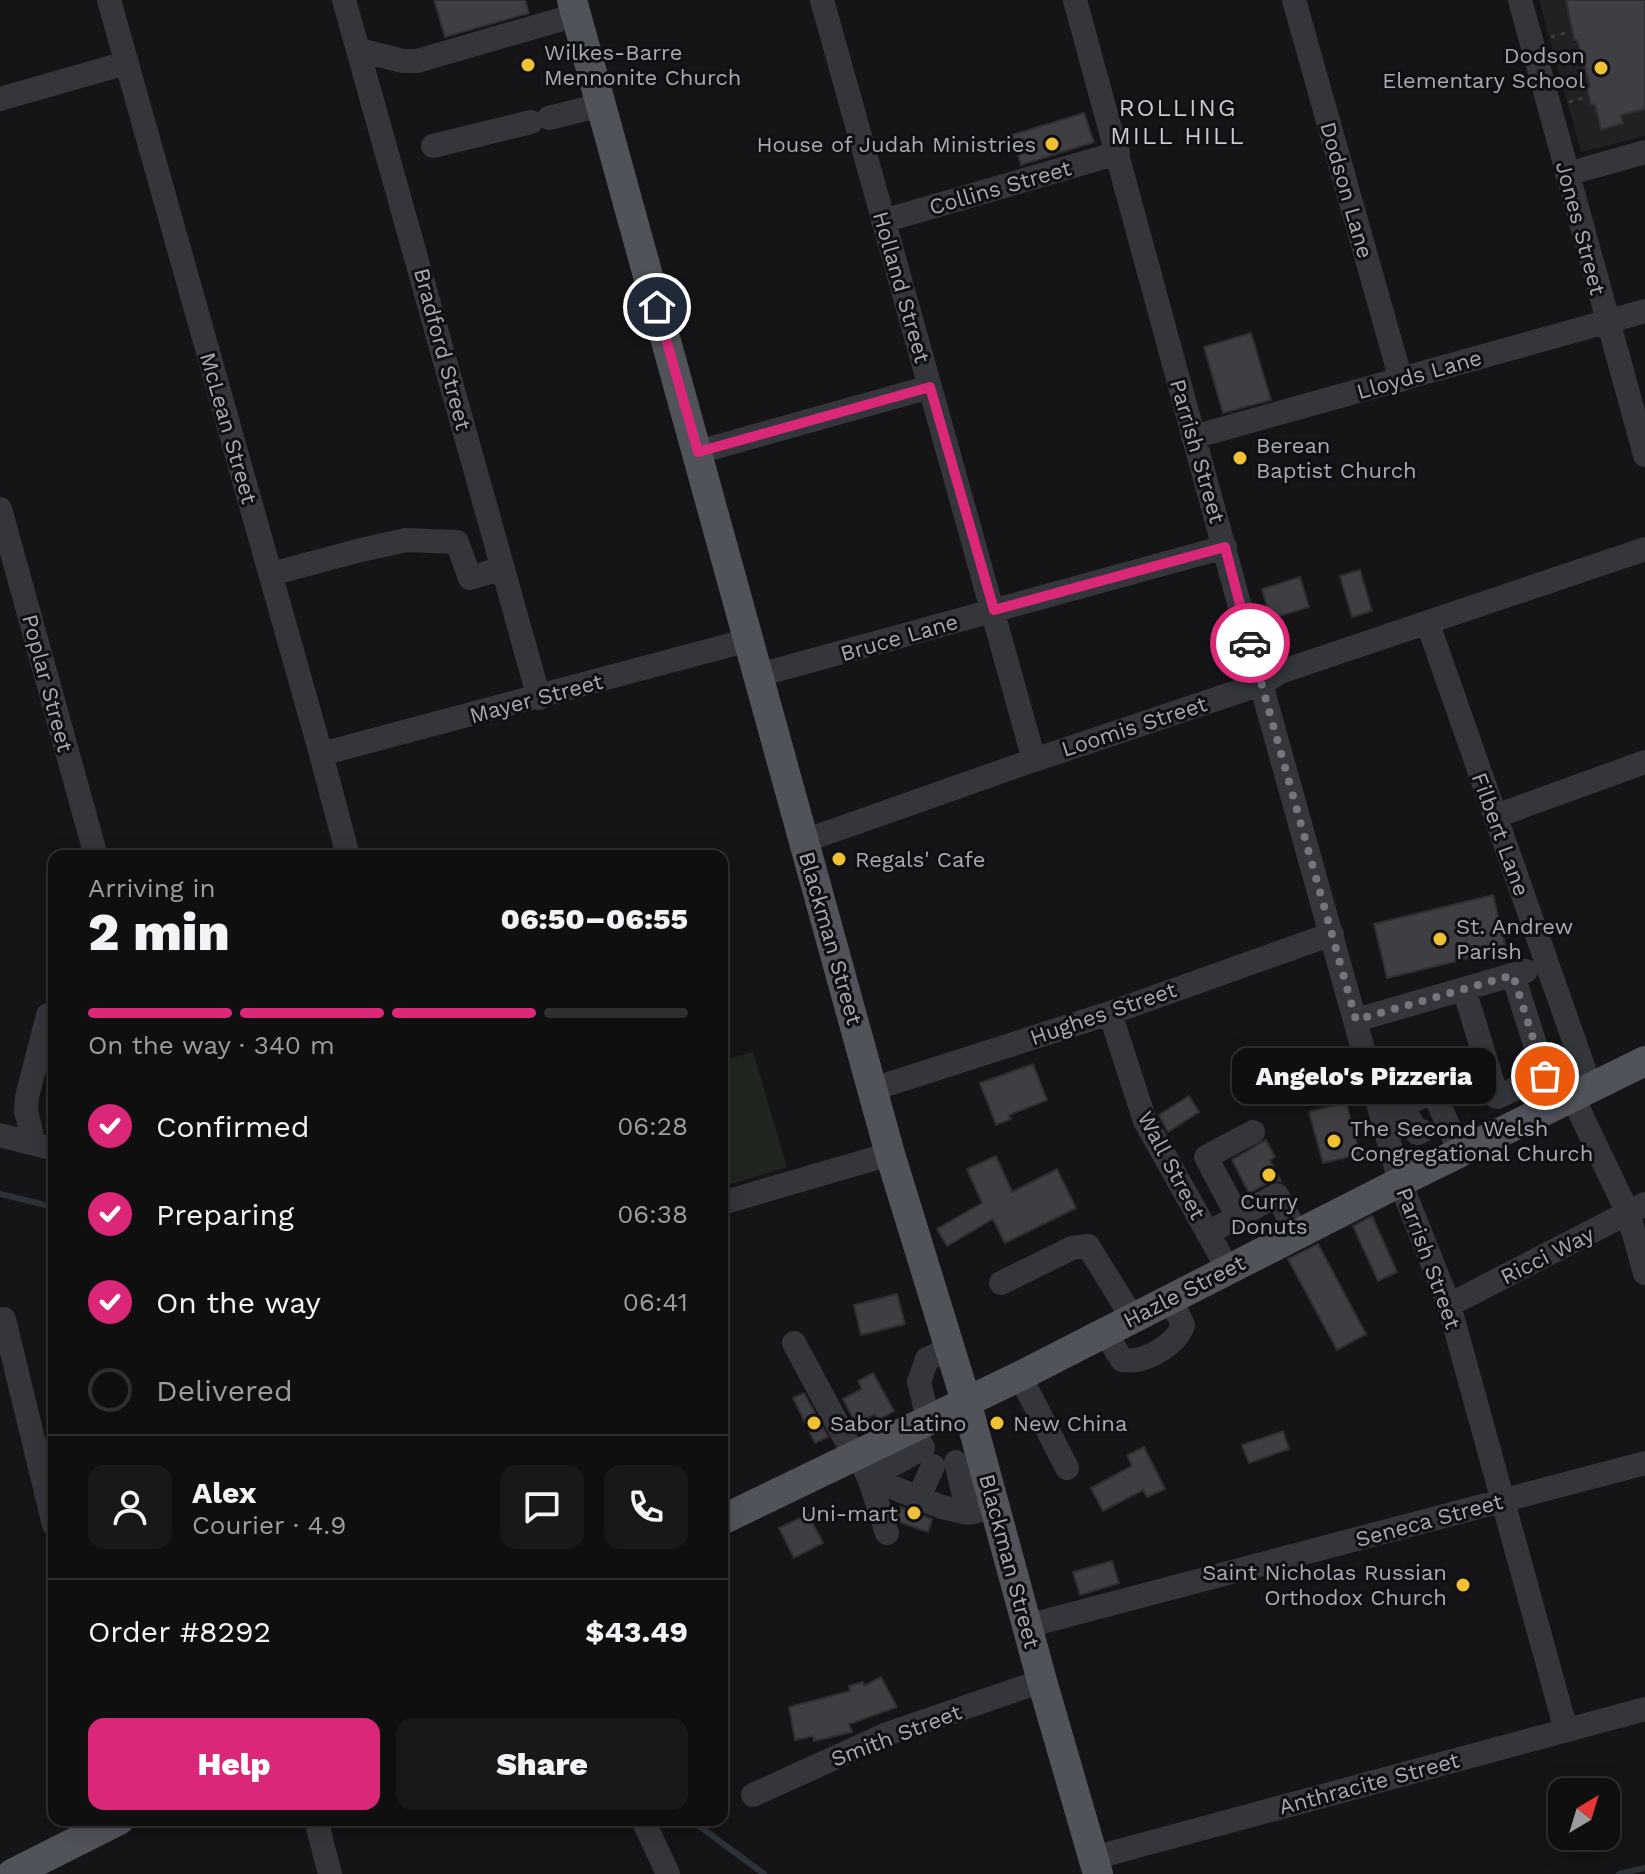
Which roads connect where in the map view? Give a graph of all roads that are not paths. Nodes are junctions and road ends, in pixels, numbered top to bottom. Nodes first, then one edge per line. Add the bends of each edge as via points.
1 (109, 0) edge
2 (344, 0) edge
3 (822, 0) edge
4 (1075, 0) edge
5 (1294, 0) edge
6 (1520, 0) edge
7 (574, 8) edge
8 (359, 50) junction
9 (126, 63) junction
10 (0, 99) edge
11 (601, 105) junction
12 (433, 146) dead end
13 (1645, 152) edge
14 (1118, 153) junction
15 (1567, 174) junction
16 (883, 221) junction
17 (1645, 311) edge
18 (1607, 321) junction
19 (1401, 380) junction
20 (930, 387) junction
21 (1193, 437) junction
22 (698, 452) junction
23 (1645, 455) edge
24 (0, 509) edge
25 (1225, 547) junction
26 (1645, 549) edge
27 (503, 568) junction
28 (271, 574) junction
29 (994, 610) junction
30 (1428, 624) junction
31 (749, 640) junction
32 (759, 675) junction
33 (1261, 684) junction
34 (539, 698) junction
35 (321, 754) junction
36 (1034, 760) junction
37 (1645, 762) edge
38 (1496, 816) junction
39 (804, 841) junction
40 (94, 850) edge
41 (346, 850) edge
42 (1332, 934) junction
43 (1548, 965) junction
44 (1513, 975) junction
45 (1464, 989) junction
46 (1110, 1013) junction
47 (48, 1015) dead end
48 (1356, 1020) junction
49 (1645, 1061) edge
50 (873, 1089) junction
51 (1582, 1094) junction
52 (1422, 1117) junction
53 (1253, 1132) dead end
54 (0, 1135) edge
55 (44, 1146) edge
56 (1460, 1152) junction
57 (890, 1154) junction
58 (1400, 1182) junction
59 (728, 1201) edge
60 (1636, 1209) edge
61 (1238, 1217) junction
62 (1208, 1233) junction
63 (1297, 1234) junction
64 (1640, 1236) edge
65 (1228, 1269) junction
66 (1645, 1273) edge
67 (1001, 1283) dead end
68 (1170, 1298) junction
69 (1449, 1305) junction
70 (1132, 1317) junction
71 (4, 1319) dead end
72 (1104, 1331) junction
73 (794, 1343) dead end
74 (950, 1349) junction
75 (1020, 1376) junction
76 (966, 1401) junction
77 (939, 1447) junction
78 (860, 1462) junction
79 (1645, 1463) edge
80 (1067, 1468) dead end
81 (919, 1497) junction
82 (48, 1500) edge
83 (1503, 1500) junction
84 (982, 1510) junction
85 (728, 1517) edge
86 (887, 1533) dead end
87 (1027, 1626) junction
88 (1042, 1681) junction
89 (1645, 1709) edge
90 (1566, 1730) junction
91 (753, 1795) dead end
92 (107, 1826) edge
93 (325, 1826) edge
94 (646, 1826) edge
95 (1096, 1866) edge
96 (12, 1874) edge
97 (330, 1874) edge
98 (668, 1874) edge

1 - 9 street, McLean Street
2 - 8 street, Bradford Street
3 - 16 street, Holland Street
4 - 14 street, Parrish Street
5 - 19 street, Dodson Lane
6 - 15 street, Jones Street
7 - 8 street via 417,61
7 - 11 main road, Blackman Street
8 - 27 street, Bradford Street
9 - 10 street
9 - 28 street, McLean Street
11 - 12 street
11 - 22 main road, Blackman Street
13 - 15 street
14 - 16 street, Collins Street
14 - 21 street, Parrish Street
15 - 18 street, Jones Street
16 - 20 street, Holland Street
17 - 18 street, Lloyds Lane
18 - 19 street, Lloyds Lane
18 - 23 street, Jones Street
19 - 21 street, Lloyds Lane
20 - 22 street
20 - 29 street, Holland Street
21 - 25 street, Parrish Street
22 - 31 main road, Blackman Street
24 - 40 street, Poplar Street
25 - 29 street, Bruce Lane
25 - 33 street, Parrish Street
26 - 30 street, Loomis Street
27 - 28 street via 470,578 457,542 406,540
27 - 34 street, Bradford Street
28 - 35 street, McLean Street
29 - 32 street, Bruce Lane
29 - 36 street, Holland Street
30 - 33 street, Loomis Street via 1280,672
30 - 38 street, Filbert Lane
31 - 32 main road, Blackman Street
31 - 34 street, Mayer Street
32 - 39 main road, Blackman Street
33 - 36 street, Loomis Street
33 - 42 street, Parrish Street
34 - 35 street, Mayer Street
35 - 41 street, McLean Street
36 - 39 street, Loomis Street
37 - 38 street
38 - 43 street, Filbert Lane
39 - 50 main road, Blackman Street
42 - 46 street, Hughes Street
42 - 48 street, Parrish Street
43 - 44 street
43 - 51 street, Filbert Lane
44 - 45 street
44 - 45 street via 1545,1076 1497,1097
45 - 48 street
46 - 50 street, Hughes Street
46 - 62 street, Wall Street via 1145,1121
47 - 55 street via 26,1111
48 - 52 street, Parrish Street
49 - 51 main road, Hazle Street
50 - 57 main road, Blackman Street
51 - 56 main road, Hazle Street
51 - 60 street, Filbert Lane
52 - 56 street
52 - 58 street, Parrish Street
53 - 61 street via 1206,1157
54 - 55 street
56 - 58 main road, Hazle Street
57 - 59 street
57 - 74 main road, Blackman Street
58 - 63 main road, Hazle Street
58 - 69 street, Parrish Street
60 - 64 street, Filbert Lane
60 - 69 street, Ricci Way
61 - 62 street
61 - 63 street via 1277,1195
62 - 65 street, Wall Street
63 - 65 main road, Hazle Street
64 - 66 street, Filbert Lane
65 - 68 main road, Hazle Street
67 - 70 street via 1072,1248 1088,1246
68 - 70 main road, Hazle Street
68 - 72 street via 1183,1325 1179,1335 1140,1359 1122,1360
69 - 83 street, Parrish Street
70 - 72 main road, Hazle Street
71 - 82 street
72 - 75 main road, Hazle Street
73 - 78 street
74 - 76 main road, Blackman Street
74 - 77 street via 927,1359 919,1382
75 - 76 main road, Hazle Street
75 - 80 street
76 - 77 main road, Blackman Street
76 - 77 main road, Hazle Street
77 - 78 main road, Hazle Street
77 - 81 street
77 - 84 main road, Blackman Street
78 - 81 street
78 - 85 main road, Hazle Street
78 - 86 street
79 - 83 street, Seneca Street
81 - 84 street via 942,1507
83 - 87 street, Seneca Street
83 - 90 street, Parrish Street
84 - 87 main road, Blackman Street
87 - 88 main road, Blackman Street
88 - 91 street, Smith Street via 887,1734
88 - 95 main road, Blackman Street
89 - 90 street, Anthracite Street
90 - 95 street, Anthracite Street
92 - 96 main road
93 - 97 street
94 - 98 street

